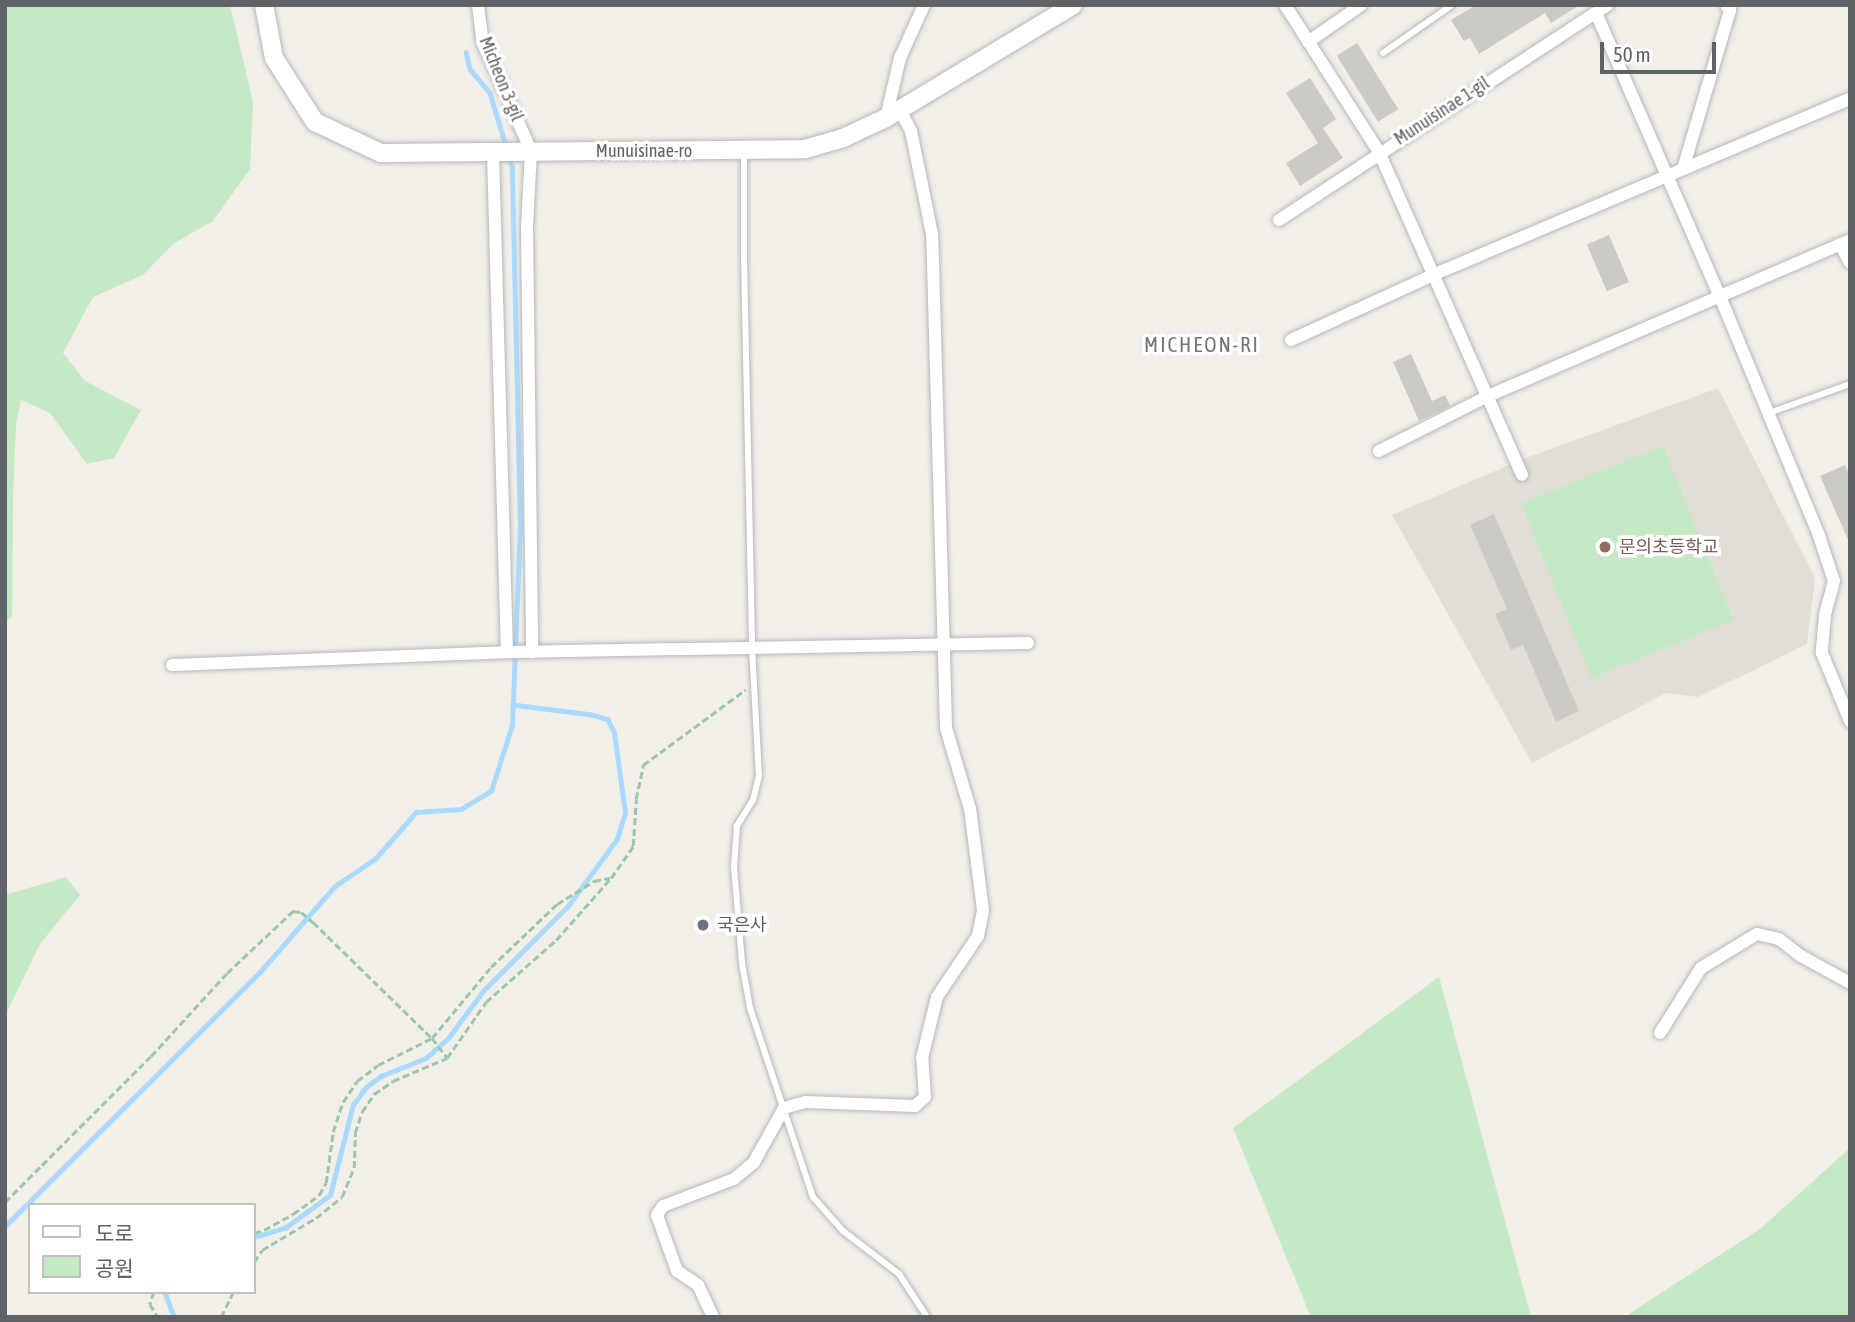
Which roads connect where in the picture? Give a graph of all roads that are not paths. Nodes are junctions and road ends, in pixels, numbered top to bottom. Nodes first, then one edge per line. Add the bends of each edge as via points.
1 (264, 5) edge
2 (478, 5) edge
3 (925, 5) edge
4 (1073, 5) edge
5 (1285, 5) edge
6 (1361, 5) edge
7 (1452, 5) edge
8 (1608, 5) edge
9 (1728, 8) edge
10 (1596, 13) junction
11 (1308, 41) junction
12 (1383, 53) dead end
13 (1850, 99) edge
14 (893, 114) junction
15 (744, 150) junction
16 (511, 152) junction
17 (1379, 152) junction
18 (1683, 169) junction
19 (1667, 176) junction
20 (1279, 220) dead end
21 (1845, 242) edge
22 (1850, 263) edge
23 (1435, 274) junction
24 (1720, 294) junction
25 (1291, 340) dead end
26 (1850, 384) edge
27 (1488, 396) junction
28 (1769, 413) junction
29 (1379, 451) dead end
30 (1522, 475) dead end
31 (1028, 643) dead end
32 (944, 645) junction
33 (752, 647) junction
34 (509, 652) junction
35 (529, 652) junction
36 (172, 665) dead end
37 (1850, 721) edge
38 (1850, 983) edge
39 (1660, 1033) dead end
40 (784, 1108) junction
41 (713, 1317) edge
42 (927, 1317) edge

1 - 16 street, Munuisinae-ro via 274,58 315,122 381,153
2 - 16 street, Micheon 3-gil
3 - 14 street via 900,58
4 - 14 street, Munuisinae-ro
5 - 11 street
6 - 11 street
7 - 12 lane
8 - 10 street, Munuisinae 1-gil
9 - 18 street
10 - 17 street, Munuisinae 1-gil
10 - 19 street
11 - 17 street
13 - 18 street
14 - 15 street, Munuisinae-ro via 843,138 806,149
14 - 32 street via 911,131 932,234
15 - 16 street, Munuisinae-ro
15 - 33 lane
16 - 34 street
16 - 35 street via 527,227
17 - 20 street, Munuisinae 1-gil
17 - 23 street
18 - 19 street
19 - 23 street
19 - 24 street
21 - 22 street
21 - 24 street
23 - 25 street
23 - 27 street
24 - 27 street
24 - 28 street
26 - 28 lane
27 - 29 street
27 - 30 street
28 - 37 street via 1834,581 1822,653
31 - 32 street
32 - 33 street
32 - 40 street via 946,729 970,809 983,910 978,936 937,998 922,1058 925,1097 915,1106 805,1102
33 - 35 street
33 - 40 lane via 759,776 753,800 737,825 734,867 750,1009
34 - 35 street
34 - 36 street
38 - 39 street via 1779,939 1757,934 1701,968
40 - 41 street via 754,1162 734,1179 663,1206 657,1215 677,1271 698,1284
40 - 42 lane via 813,1197 843,1231 899,1274

